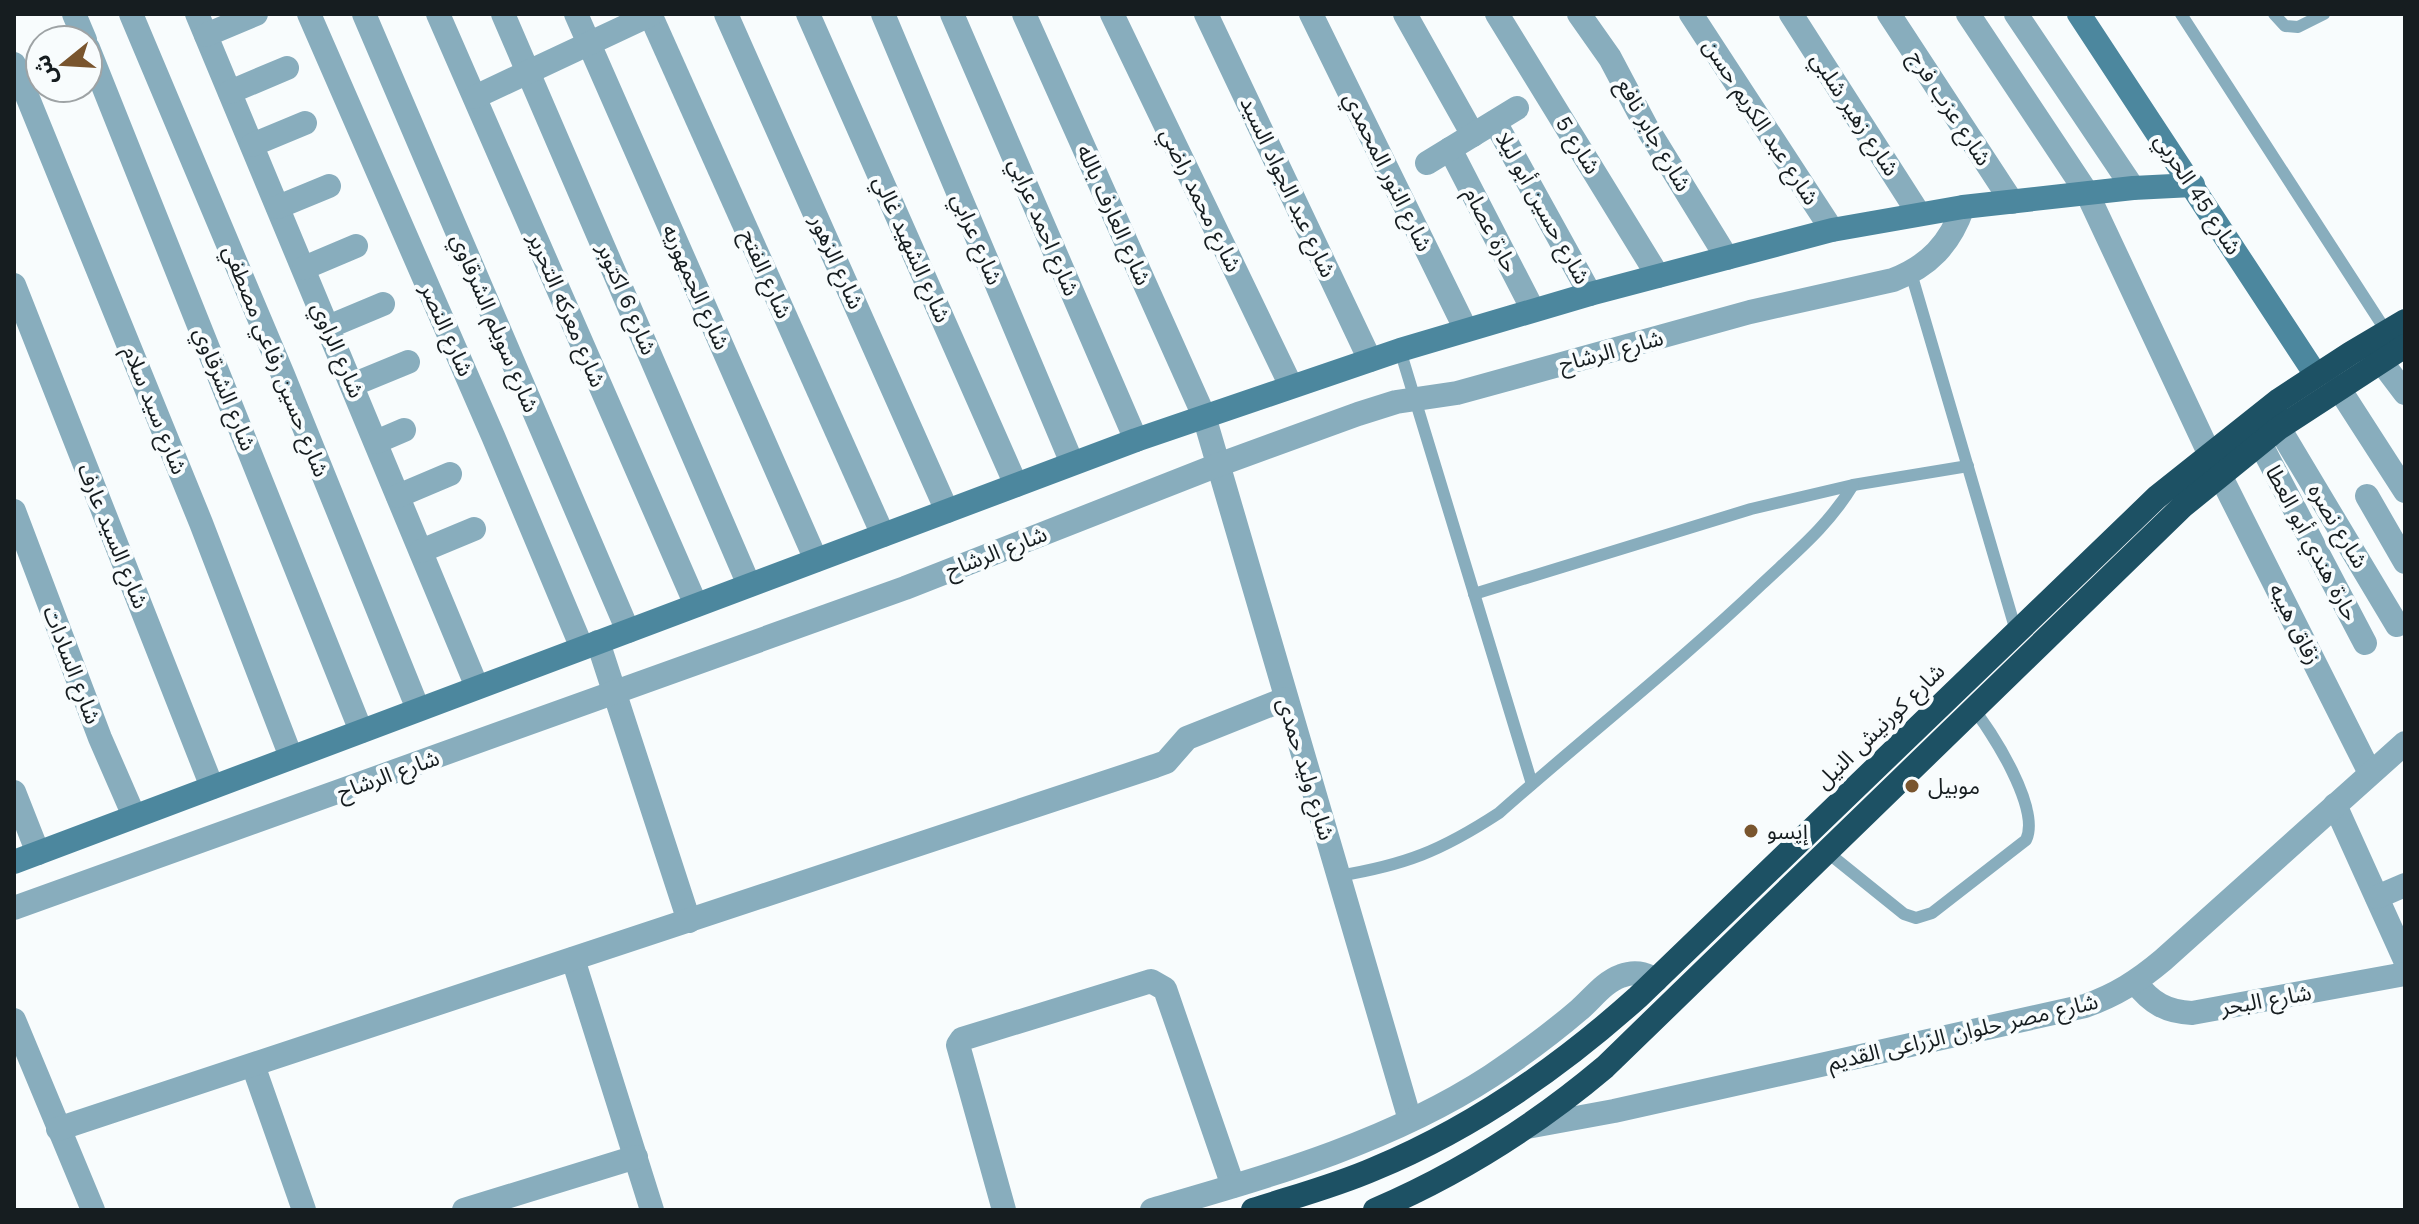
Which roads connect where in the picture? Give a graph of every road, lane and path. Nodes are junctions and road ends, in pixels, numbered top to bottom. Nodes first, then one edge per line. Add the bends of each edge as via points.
1 (131, 14) edge
2 (256, 14) edge
3 (309, 14) edge
4 (364, 14) edge
5 (438, 14) edge
6 (503, 14) edge
7 (576, 14) edge
8 (651, 14) edge
9 (726, 14) edge
10 (808, 14) edge
11 (883, 14) edge
12 (952, 14) edge
13 (1024, 14) edge
14 (1112, 14) edge
15 (1206, 14) edge
16 (1311, 14) edge
17 (1405, 14) edge
18 (1497, 14) edge
19 (1579, 14) edge
20 (1691, 14) edge
21 (1791, 14) edge
22 (1889, 14) edge
23 (1968, 14) edge
24 (2016, 14) edge
25 (2079, 14) edge
26 (2181, 14) edge
27 (2274, 14) edge
28 (2324, 14) edge
29 (201, 25) edge
30 (590, 43) junction
31 (14, 64) edge
32 (287, 68) dead end
33 (529, 72) junction
34 (104, 88) edge
35 (230, 92) junction
36 (475, 97) junction
37 (1517, 108) dead end
38 (1495, 122) junction
39 (305, 123) dead end
40 (1473, 135) junction
41 (252, 145) junction
42 (1450, 149) junction
43 (1427, 163) dead end
44 (2193, 185) junction
45 (329, 186) dead end
46 (2133, 188) junction
47 (2087, 193) junction
48 (2012, 202) junction
49 (278, 207) junction
50 (1963, 207) junction
51 (1919, 214) junction
52 (1832, 230) junction
53 (356, 246) dead end
54 (1727, 258) junction
55 (304, 268) junction
56 (1911, 273) junction
57 (1658, 276) junction
58 (14, 285) edge
59 (1590, 294) junction
60 (383, 304) dead end
61 (1533, 310) junction
62 (328, 327) junction
63 (1466, 330) junction
64 (2399, 333) edge
65 (1400, 350) junction
66 (1370, 360) junction
67 (2380, 360) junction
68 (408, 362) dead end
69 (2316, 375) junction
70 (352, 385) junction
71 (1291, 386) junction
72 (2338, 387) junction
73 (2405, 393) edge
74 (1414, 399) junction
75 (1204, 416) junction
76 (2279, 428) junction
77 (404, 430) dead end
78 (1136, 440) junction
79 (376, 442) junction
80 (2260, 443) junction
81 (1072, 463) junction
82 (2215, 464) junction
83 (1218, 465) junction
84 (1968, 466) junction
85 (450, 474) dead end
86 (1016, 485) junction
87 (1853, 485) junction
88 (2405, 491) edge
89 (398, 496) junction
90 (2367, 496) dead end
91 (14, 511) edge
92 (947, 511) junction
93 (474, 529) dead end
94 (883, 535) junction
95 (421, 551) junction
96 (816, 560) junction
97 (2405, 562) edge
98 (2405, 569) edge
99 (749, 585) junction
100 (2375, 588) junction
101 (1474, 594) junction
102 (696, 605) junction
103 (2397, 625) dead end
104 (628, 631) junction
105 (2016, 631) junction
106 (2365, 643) dead end
107 (590, 645) junction
108 (477, 687) junction
109 (1955, 689) junction
110 (615, 694) junction
111 (1285, 699) junction
112 (418, 709) junction
113 (1974, 709) junction
114 (361, 731) junction
115 (2405, 743) edge
116 (291, 757) junction
117 (2370, 773) junction
118 (1532, 784) junction
119 (212, 787) junction
120 (14, 792) edge
121 (2335, 805) junction
122 (134, 816) junction
123 (1827, 852) junction
124 (38, 853) junction
125 (14, 862) edge
126 (1338, 876) junction
127 (2405, 885) edge
128 (2377, 897) junction
129 (14, 908) edge
130 (689, 921) junction
131 (573, 959) junction
132 (2405, 960) edge
133 (2405, 974) edge
134 (1656, 980) junction
135 (2136, 983) junction
136 (14, 1020) edge
137 (253, 1065) junction
138 (1410, 1120) junction
139 (1527, 1127) junction
140 (58, 1129) junction
141 (636, 1157) junction
142 (1233, 1186) junction
143 (93, 1210) edge
144 (304, 1210) edge
145 (464, 1210) edge
146 (652, 1210) edge
147 (1004, 1210) edge
148 (1152, 1210) edge
149 (1253, 1210) edge
150 (1375, 1210) edge

1 - 112 street, شارع حسين رفاعي مصطفي
2 - 29 street
3 - 107 street, شارع النصر
4 - 104 street, شارع سويلم الشرقاوي
5 - 36 street, شارع معركه التحرير
6 - 33 street, شارع 6 اكتوبر
7 - 30 street, شارع الجمهوريه
8 - 30 street
8 - 94 street, شارع الفتح
9 - 92 street, شارع الزهور
10 - 86 street, شارع الشهيد غالي
11 - 81 street, شارع عرابي
12 - 78 street, شارع احمد عرابي
13 - 75 street, شارع العارف بالله
14 - 71 street, شارع محمد راضي
15 - 66 street, شارع عبد الجواد السيد
16 - 63 street, شارع النور المحمدي
17 - 40 street
18 - 57 street, شارع 5
19 - 54 street, شارع جابر نافع
20 - 52 street, شارع عبد الكريم حسن
21 - 51 street, شارع زهير شلبي
22 - 48 street, شارع عزب فرج
23 - 47 street, زقاق هيبه
24 - 46 street
25 - 44 street, شارع 45 الحربي
26 - 64 lane
27 - 28 lane via 2285,26 2298,27
29 - 35 street, شارع الراوي
30 - 33 street
30 - 96 street, شارع الجمهوريه
31 - 116 street, شارع سيد سلام
32 - 35 street
33 - 36 street
33 - 99 street, شارع 6 اكتوبر
34 - 114 street, شارع الشرقاوي
35 - 41 street, شارع الراوي
36 - 102 street, شارع معركه التحرير
37 - 38 street
38 - 40 street
38 - 59 street, شارع حسين أبو ليلا
39 - 41 street
40 - 42 street
41 - 49 street, شارع الراوي
42 - 43 street
42 - 61 street, حارة عصام
44 - 46 street
44 - 69 street, شارع 45 الحربي
45 - 49 street
46 - 47 street
47 - 48 street
47 - 82 street, زقاق هيبه
48 - 50 street
49 - 55 street, شارع الراوي
50 - 51 street
50 - 56 street, شارع الرشاح via 1944,246
51 - 52 street
52 - 54 street
53 - 55 street
54 - 57 street
55 - 62 street, شارع الراوي
56 - 74 street, شارع الرشاح via 1457,393
56 - 84 lane
57 - 59 street
58 - 119 street, شارع السيد عارف
59 - 61 street
60 - 62 street
61 - 63 street
62 - 70 street, شارع الراوي
63 - 65 street
64 - 67 highway, شارع كورنيش النيل
64 - 69 highway, شارع كورنيش النيل
65 - 66 street
65 - 74 lane
66 - 71 street
67 - 72 highway, شارع كورنيش النيل
67 - 73 street
68 - 70 street
69 - 82 highway, شارع كورنيش النيل
70 - 79 street, شارع الراوي
71 - 75 street
72 - 76 highway, شارع كورنيش النيل
72 - 88 street
74 - 83 street, شارع الرشاح
74 - 101 lane
75 - 78 street
75 - 83 street, شارع وليد حمدى
76 - 80 highway, شارع كورنيش النيل
76 - 100 street, شارع نصره
77 - 79 street
78 - 81 street
79 - 89 street, شارع الراوي
80 - 82 highway, شارع كورنيش النيل
80 - 106 street, حارة هندي أبو العطا
81 - 86 street
82 - 105 highway, شارع كورنيش النيل via 2157,497
82 - 113 highway, شارع كورنيش النيل via 2148,538
82 - 117 street, زقاق هيبه
83 - 110 street, شارع الرشاح
83 - 111 street, شارع وليد حمدى
84 - 87 lane
84 - 105 lane
85 - 89 street
86 - 92 street
87 - 101 lane via 1751,509
87 - 118 lane via 1813,538
89 - 95 street, شارع الراوي
90 - 97 street
91 - 122 street, شارع السادات
92 - 94 street
93 - 95 street
94 - 96 street
95 - 108 street, شارع الراوي
96 - 99 street
98 - 100 street
99 - 102 street
100 - 103 street, شارع نصره
101 - 118 lane
102 - 104 street
104 - 107 street
105 - 109 highway, شارع كورنيش النيل
107 - 108 street
107 - 110 street, شارع النصر
108 - 112 street
109 - 113 lane
109 - 134 highway, شارع كورنيش النيل
110 - 129 street, شارع الرشاح
110 - 130 street, شارع النصر
111 - 126 street, شارع وليد حمدى
111 - 130 street via 1187,738 1166,762
112 - 114 street
113 - 123 highway, شارع كورنيش النيل
113 - 123 lane via 2018,786 2030,827 2026,840 1932,913 1916,918
114 - 116 street
115 - 117 street, شارع مصر حلوان الزراعى القديم
116 - 119 street
117 - 121 street, شارع مصر حلوان الزراعى القديم
118 - 126 lane via 1499,813 1423,856
119 - 122 street
120 - 124 street
121 - 128 street
121 - 135 street, شارع مصر حلوان الزراعى القديم
122 - 124 street
123 - 139 highway, شارع كورنيش النيل via 1629,1045
124 - 125 street
126 - 138 street, شارع وليد حمدى
127 - 128 street
128 - 132 street
130 - 131 street
131 - 137 street
131 - 141 street
133 - 135 street, شارع البحر via 2192,1013 2166,1009
134 - 138 street via 1639,973 1614,979 1523,1054
134 - 149 highway, شارع كورنيش النيل via 1556,1066 1466,1124 1373,1170
135 - 139 street, شارع مصر حلوان الزراعى القديم via 2085,1006
136 - 140 street
137 - 140 street
137 - 144 street
138 - 142 street via 1324,1157
139 - 150 highway, شارع كورنيش النيل via 1447,1176
140 - 143 street
141 - 145 street
141 - 146 street
142 - 147 street via 1165,989 1151,981 962,1039 958,1045
142 - 148 street

